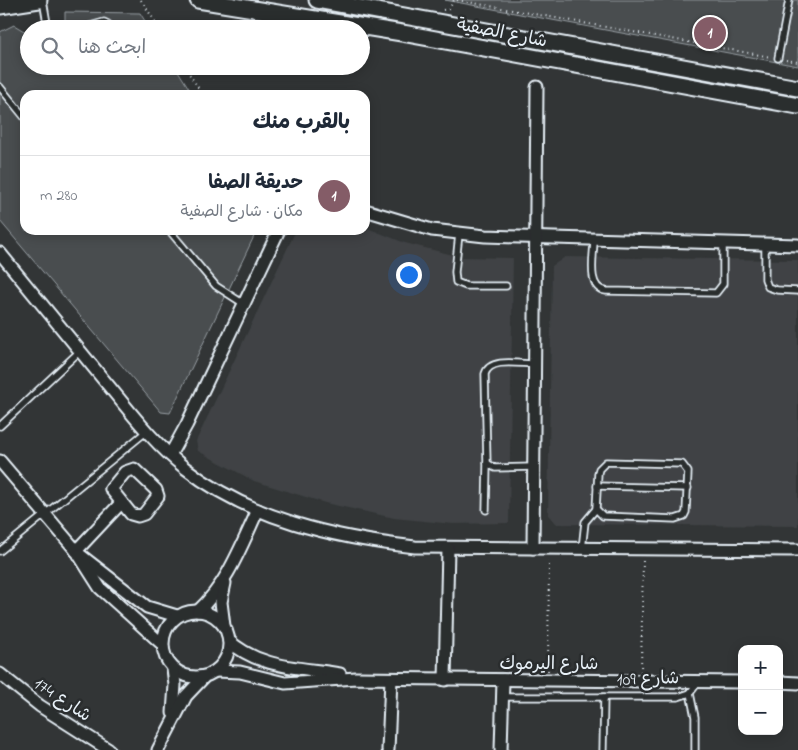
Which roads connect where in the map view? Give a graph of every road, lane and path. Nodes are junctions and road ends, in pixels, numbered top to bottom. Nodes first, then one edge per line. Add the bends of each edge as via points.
1 (38, 0) edge
2 (44, 0) edge
3 (141, 0) edge
4 (198, 0) edge
5 (317, 0) edge
6 (457, 0) edge
7 (789, 0) edge
8 (0, 6) edge
9 (47, 20) edge
10 (154, 20) edge
11 (322, 20) edge
12 (370, 28) edge
13 (778, 58) junction
14 (798, 62) edge
15 (190, 75) edge
16 (0, 87) edge
17 (537, 87) dead end
18 (798, 88) edge
19 (200, 90) edge
20 (798, 106) edge
21 (20, 112) edge
22 (370, 212) edge
23 (459, 234) junction
24 (173, 235) edge
25 (277, 235) edge
26 (536, 239) junction
27 (594, 240) junction
28 (723, 243) junction
29 (765, 244) junction
30 (798, 245) edge
31 (0, 253) edge
32 (506, 286) dead end
33 (798, 291) edge
34 (244, 304) junction
35 (80, 351) junction
36 (534, 364) junction
37 (0, 426) edge
38 (146, 431) junction
39 (170, 455) junction
40 (0, 461) edge
41 (487, 463) junction
42 (533, 467) junction
43 (597, 486) junction
44 (688, 488) junction
45 (121, 503) dead end
46 (596, 509) junction
47 (258, 510) junction
48 (486, 510) dead end
49 (44, 515) junction
50 (448, 548) junction
51 (533, 548) junction
52 (549, 548) junction
53 (582, 549) junction
54 (643, 549) junction
55 (798, 550) edge
56 (0, 551) edge
57 (78, 552) junction
58 (226, 578) junction
59 (198, 611) junction
60 (177, 616) junction
61 (224, 626) junction
62 (229, 641) junction
63 (162, 644) junction
64 (173, 669) junction
65 (216, 671) junction
66 (204, 677) junction
67 (356, 678) junction
68 (390, 679) junction
69 (445, 680) junction
70 (503, 680) junction
71 (548, 680) junction
72 (641, 680) junction
73 (699, 681) junction
74 (3, 682) edge
75 (738, 682) edge
76 (783, 682) edge
77 (798, 682) edge
78 (690, 693) junction
79 (503, 697) junction
80 (604, 697) junction
81 (172, 719) junction
82 (109, 750) edge
83 (158, 750) edge
84 (388, 750) edge
85 (501, 750) edge
86 (603, 750) edge
87 (695, 750) edge

1 - 8 main road
2 - 9 lane
3 - 10 path
4 - 11 main road, شارع الصفية
5 - 18 main road, شارع الصفية
6 - 13 path
7 - 13 lane
12 - 20 main road, شارع الصفية
13 - 14 path
15 - 19 path
16 - 21 lane
17 - 26 street
22 - 23 street via 406,224
23 - 26 street
23 - 32 lane via 454,272 456,282 466,286
24 - 34 lane via 216,286
25 - 34 street
26 - 27 street
26 - 36 street
27 - 28 street
27 - 28 lane via 593,282 602,291 615,292 716,293 723,284
28 - 29 street
29 - 30 street
29 - 33 lane via 766,283 772,290
31 - 35 street
34 - 39 street
35 - 37 lane
35 - 38 street
36 - 41 lane via 494,364 486,369
36 - 42 street
38 - 39 street
38 - 49 lane
39 - 47 street via 221,492
40 - 49 street
41 - 42 lane via 495,468
41 - 48 lane
42 - 51 street
43 - 44 lane
43 - 44 lane via 602,464 621,462 682,464 688,472
43 - 46 lane
44 - 46 lane via 686,512 680,518 608,517
45 - 57 street
46 - 53 lane via 585,522
47 - 50 street via 319,531 351,538
47 - 58 street
49 - 56 lane
49 - 57 street
50 - 51 street
50 - 69 street
51 - 52 street
52 - 53 street
52 - 71 path
53 - 54 street
54 - 55 street
54 - 72 path
57 - 60 street via 147,607
57 - 63 street via 100,588
58 - 59 street
58 - 61 street via 221,602
59 - 60 street
59 - 61 street via 213,615
60 - 63 street via 166,628
61 - 62 street
62 - 65 street via 228,654
62 - 67 street, شارع اليرموك via 262,661
63 - 64 street via 163,653
64 - 66 street via 188,677
64 - 81 street
65 - 66 street
65 - 67 street, شارع اليرموك via 240,672 285,683
66 - 81 street via 186,696
67 - 68 street, شارع اليرموك
68 - 69 street, شارع اليرموك
68 - 84 street
69 - 70 street, شارع اليرموك
70 - 71 street, شارع اليرموك
70 - 79 street
71 - 72 street, شارع اليرموك
72 - 73 street, شارع اليرموك
73 - 75 street, شارع اليرموك
73 - 78 lane, شارع 109
74 - 82 street, شارع 174
76 - 77 street
78 - 80 lane, شارع 109 via 678,697
78 - 87 lane via 695,717
79 - 80 lane, شارع 109
79 - 85 street
80 - 86 lane
81 - 83 street

